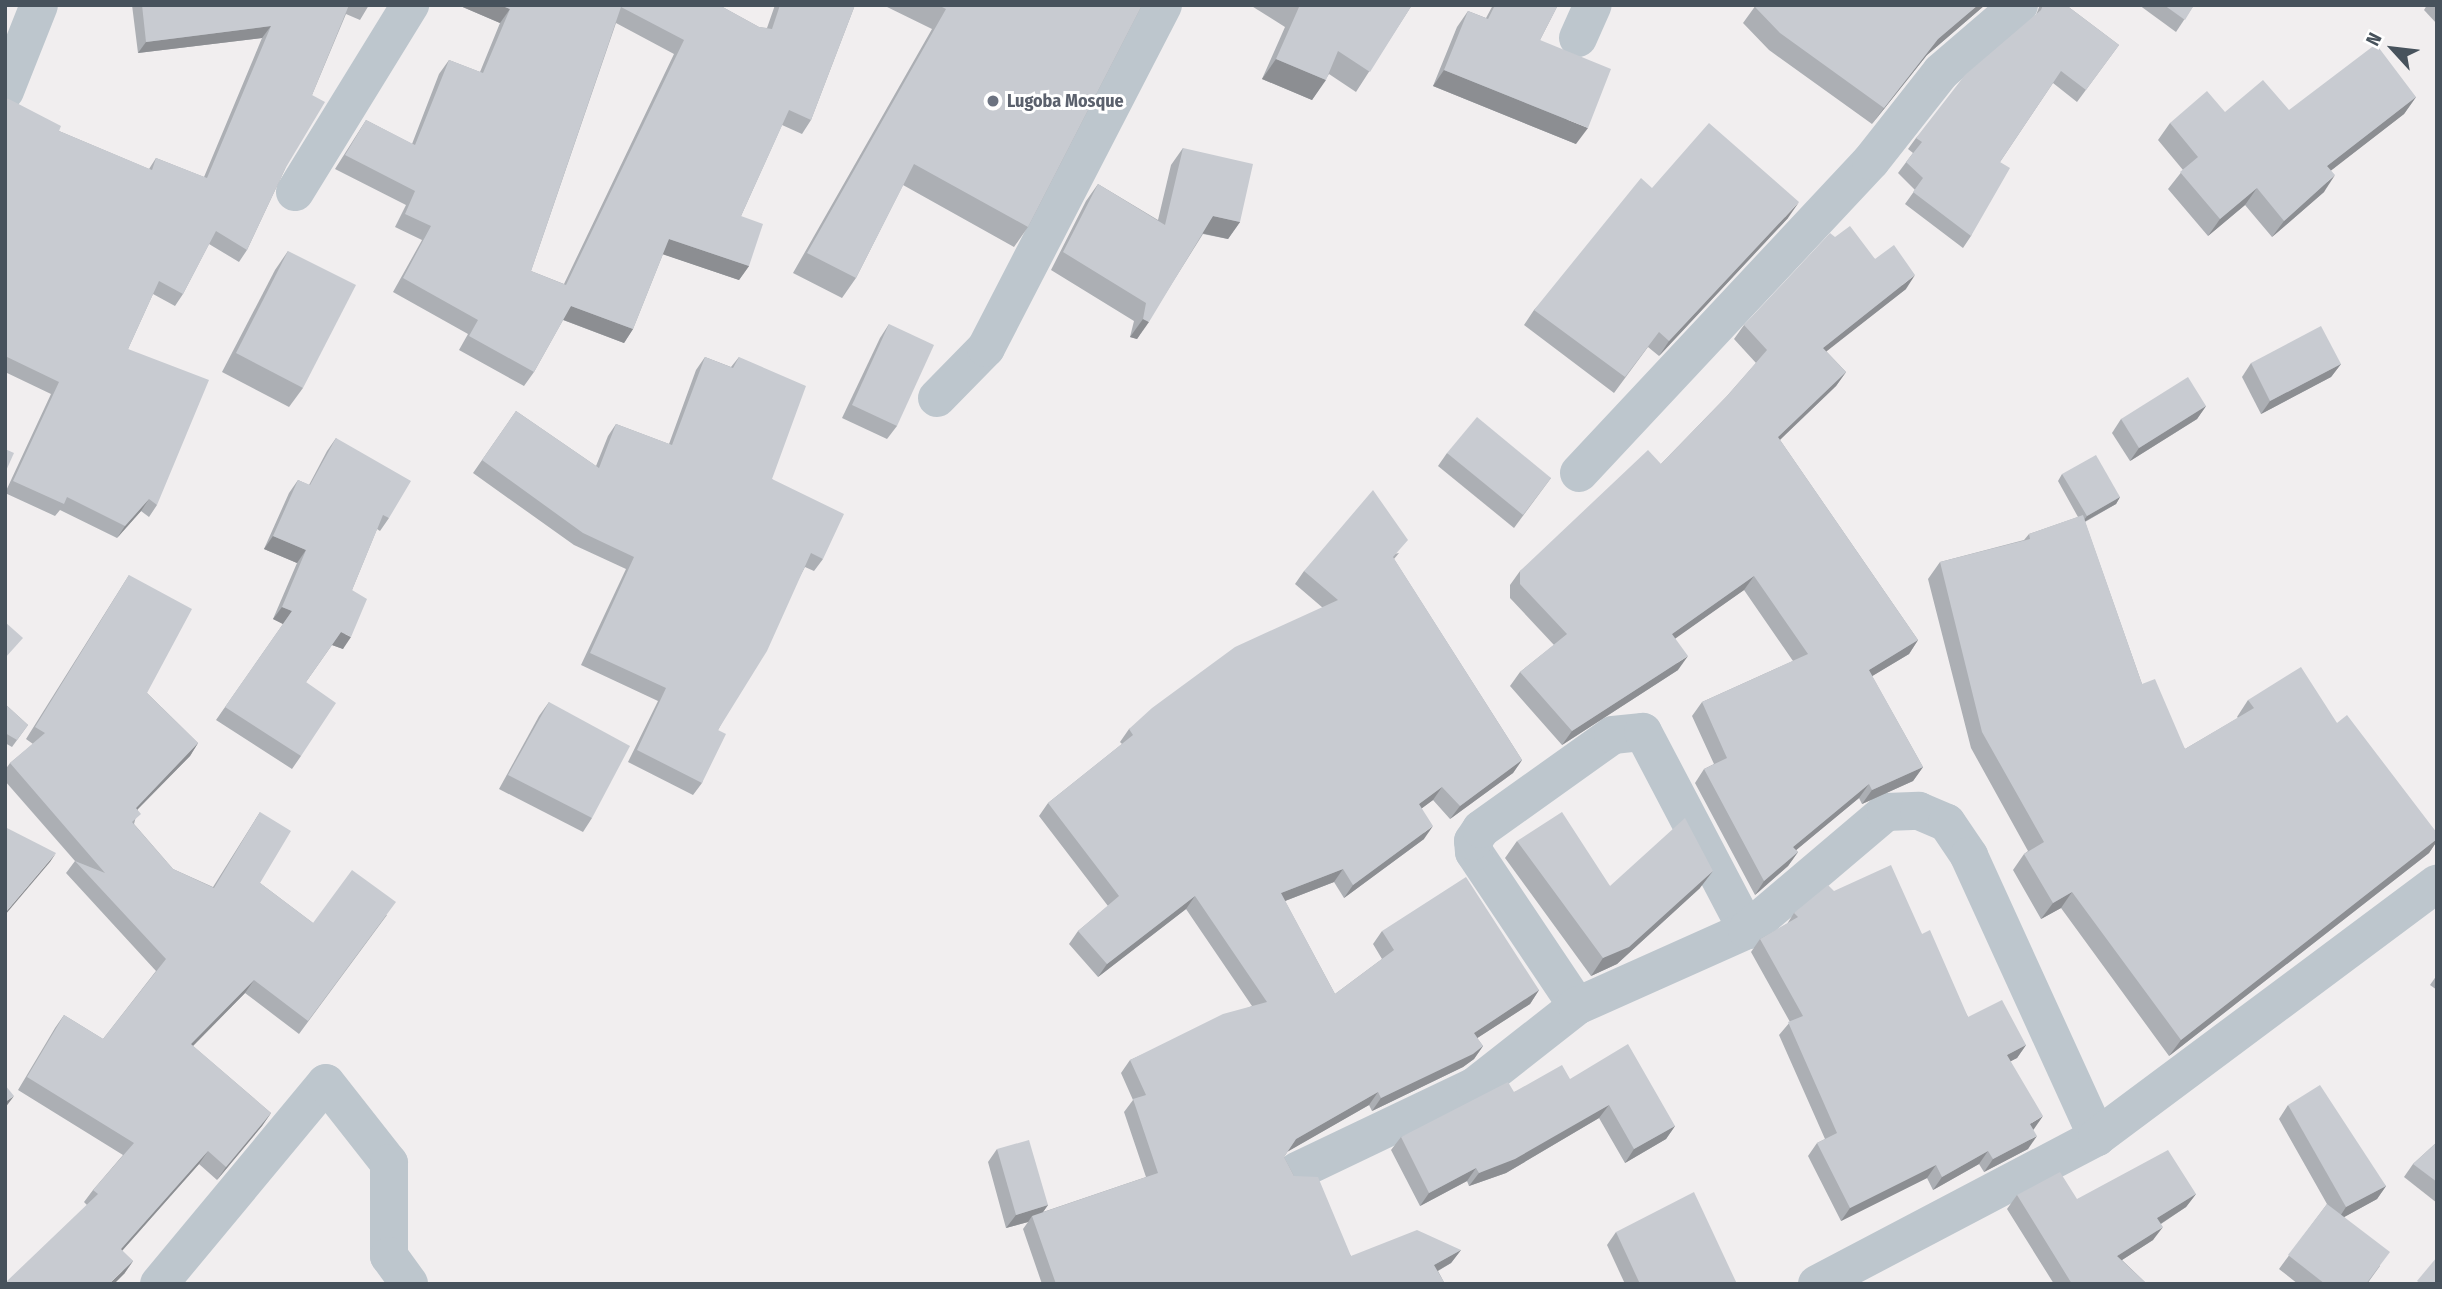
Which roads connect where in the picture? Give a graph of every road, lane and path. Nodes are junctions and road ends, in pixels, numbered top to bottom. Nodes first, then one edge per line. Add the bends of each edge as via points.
1 (39, 5) edge
2 (410, 5) edge
3 (1163, 5) edge
4 (2019, 5) edge
5 (5, 91) edge
6 (295, 192) dead end
7 (937, 398) dead end
8 (1579, 473) dead end
9 (2437, 884) edge
10 (1747, 930) junction
11 (1577, 1006) junction
12 (2097, 1137) junction
13 (1297, 1171) dead end
14 (1865, 1272) edge
15 (159, 1284) edge
16 (409, 1284) edge
17 (1817, 1284) edge

1 - 5 street
2 - 6 street
3 - 7 street via 986,348
4 - 8 street via 1941,72 1871,161
9 - 12 street
10 - 11 street
10 - 11 street via 1643,732 1613,735 1481,829 1473,841 1474,852
10 - 12 street via 1886,812 1919,811 1947,824 1969,856
11 - 13 street via 1475,1086
12 - 14 street
14 - 17 street
15 - 16 street via 326,1083 388,1163 389,1256

